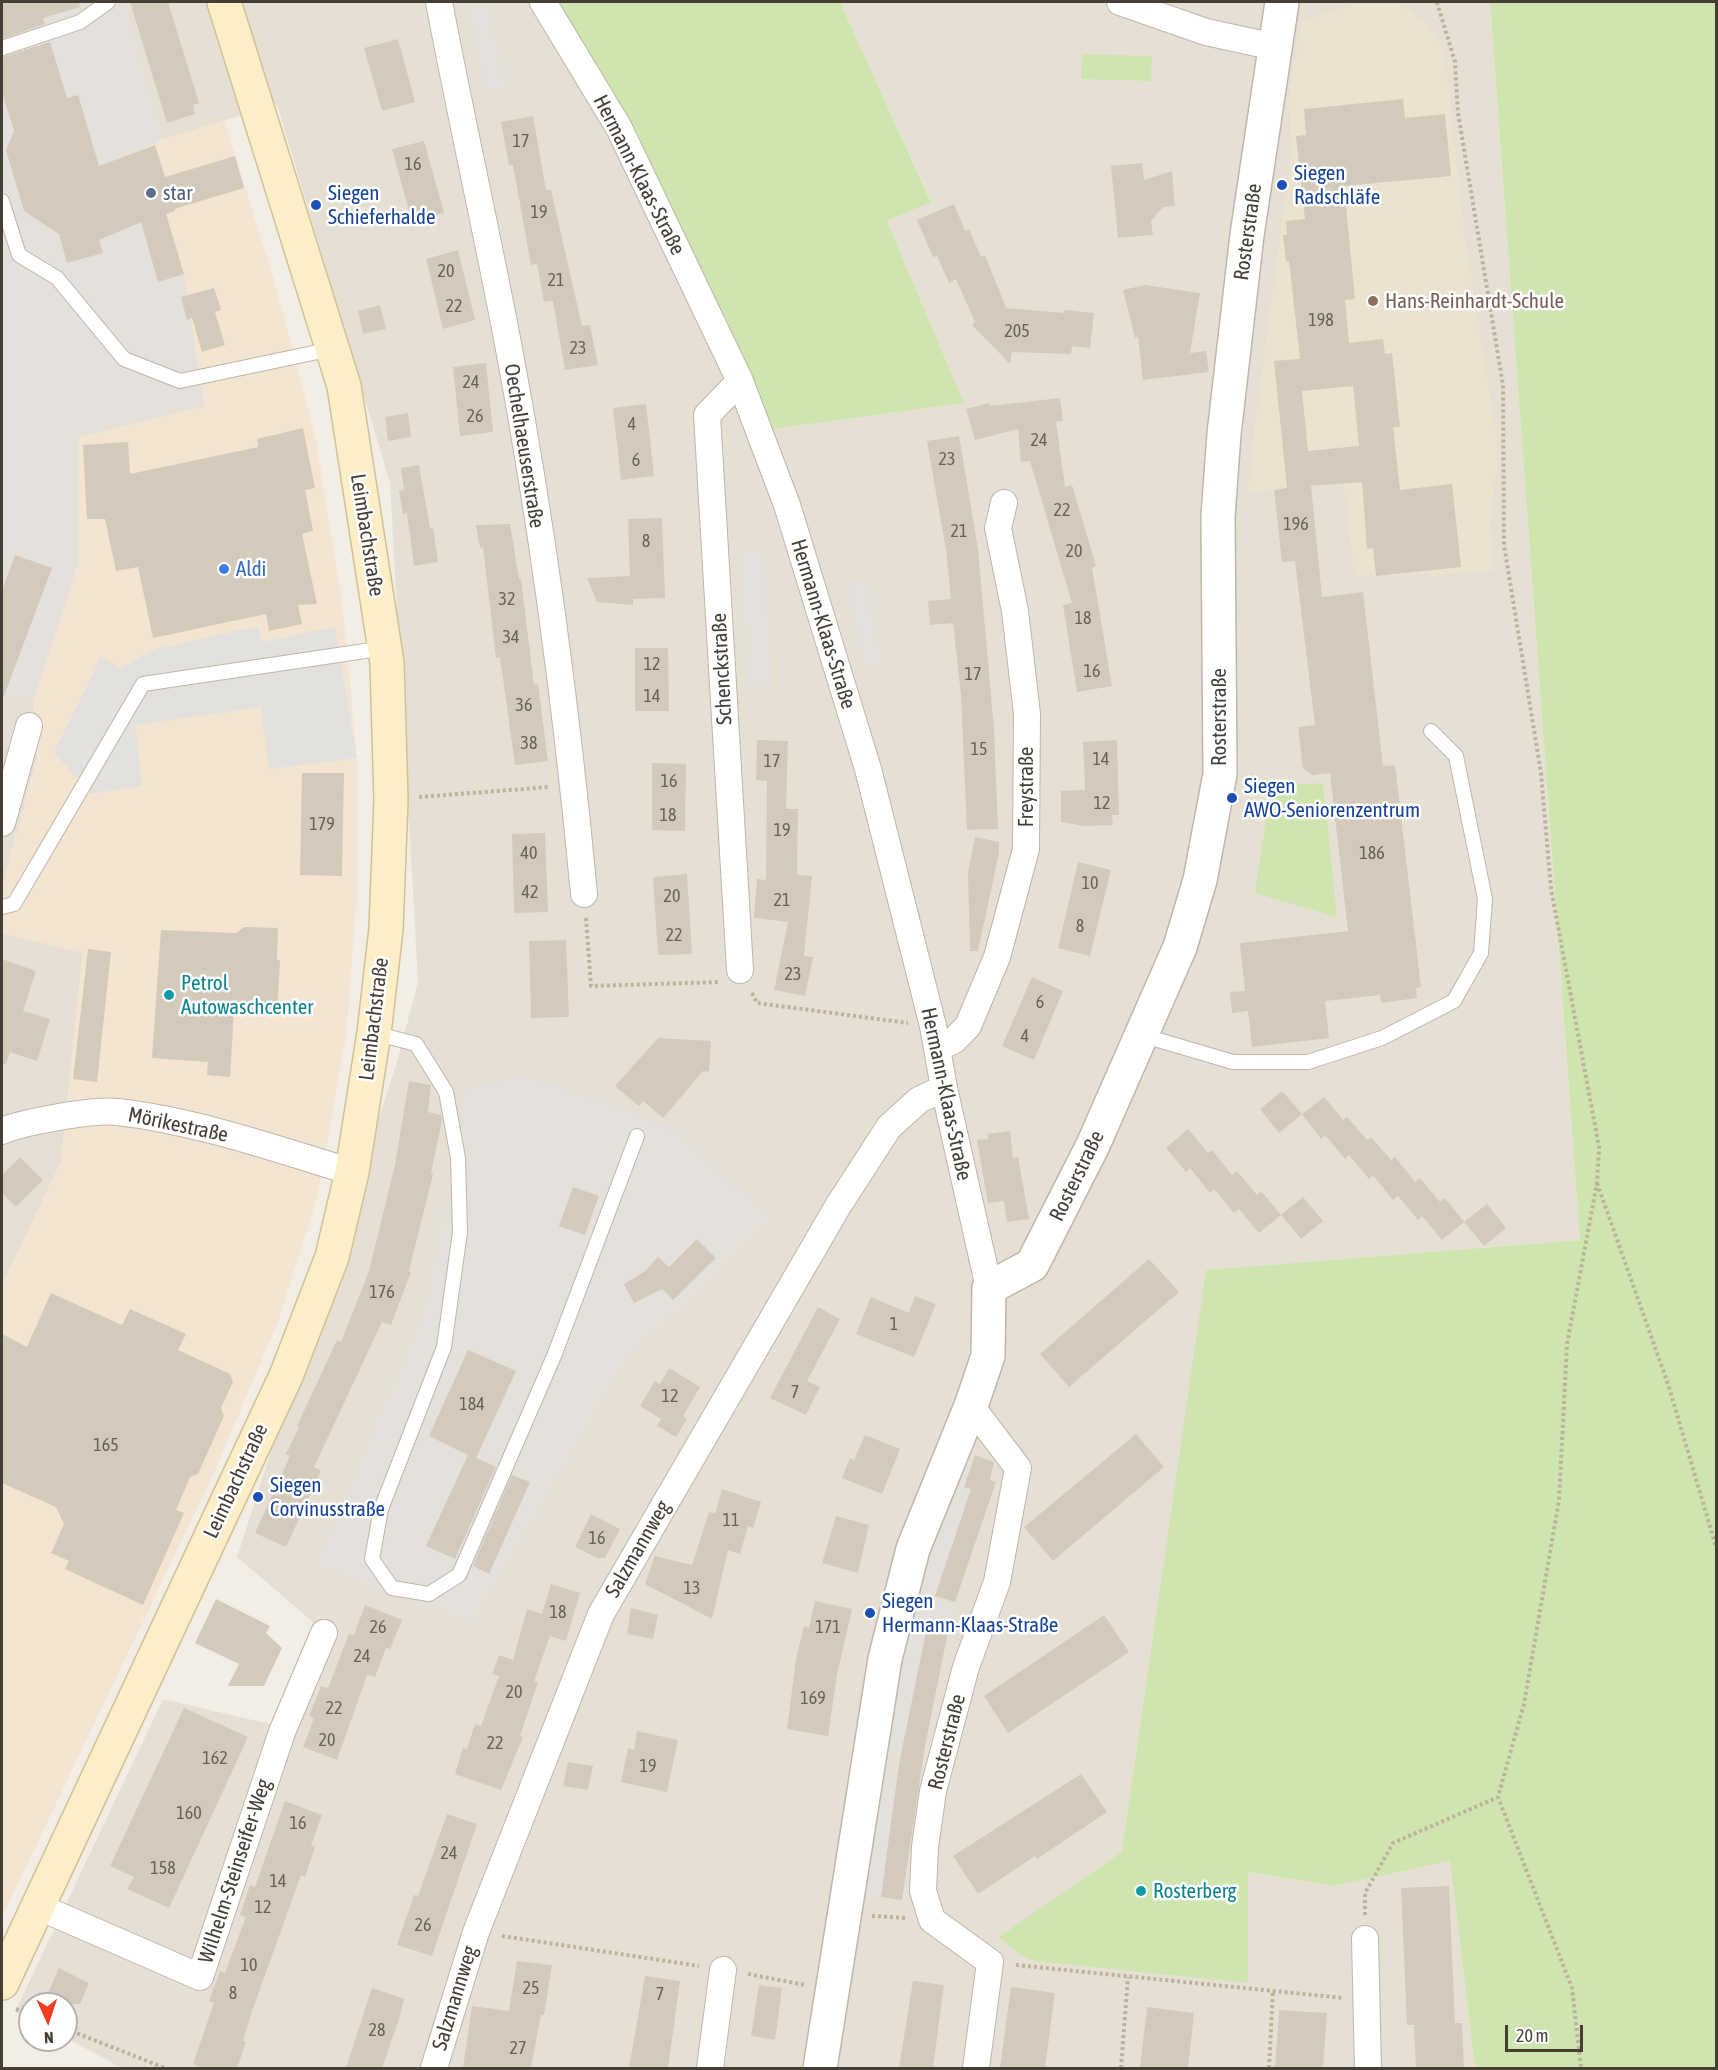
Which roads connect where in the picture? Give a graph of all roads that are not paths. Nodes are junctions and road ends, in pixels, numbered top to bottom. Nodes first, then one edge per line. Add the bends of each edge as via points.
1 (106, 2) edge
2 (224, 2) edge
3 (439, 2) edge
4 (543, 2) edge
5 (1120, 2) edge
6 (1282, 2) edge
7 (1275, 47) junction
8 (2, 48) edge
9 (2, 201) edge
10 (332, 349) junction
11 (740, 381) junction
12 (1004, 503) dead end
13 (385, 648) junction
14 (29, 726) dead end
15 (1431, 731) dead end
16 (2, 823) edge
17 (584, 894) road end
18 (2, 907) edge
19 (740, 970) road end
20 (374, 1033) junction
21 (1142, 1035) junction
22 (935, 1037) junction
23 (944, 1088) junction
24 (2, 1131) edge
25 (637, 1136) dead end
26 (352, 1172) junction
27 (989, 1287) junction
28 (971, 1406) junction
29 (324, 1633) dead end
30 (37, 1906) junction
31 (1365, 1939) road end
32 (723, 1970) road end
33 (2, 1983) edge
34 (434, 2068) edge
35 (710, 2068) edge
36 (820, 2068) edge
37 (976, 2068) edge
38 (1368, 2068) edge

1 - 8 lane via 80,22
2 - 10 main road, Leimbachstraße
3 - 17 street, Oechelhaeuserstraße via 509,349 548,596 574,785
4 - 11 street, Hermann-Klaas-Straße via 619,128
5 - 7 street via 1206,32
6 - 7 street, Rosterstraße
7 - 21 street, Rosterstraße via 1247,235 1224,434 1218,516 1220,774 1200,880 1180,947
9 - 10 lane via 19,255 57,279 124,359 180,381
10 - 13 main road, Leimbachstraße via 344,386
11 - 19 street, Schenckstraße via 707,415
11 - 22 street, Hermann-Klaas-Straße via 787,505 868,769
12 - 22 street, Freystraße via 998,528 1015,611 1027,714 1026,849 997,957 968,1026 952,1041
13 - 18 lane via 142,684 14,904
13 - 20 main road, Leimbachstraße via 391,800 386,929
14 - 16 street
15 - 21 lane via 1456,756 1485,899 1481,953 1454,1001 1382,1038 1308,1062 1233,1062
20 - 25 lane via 416,1044 446,1092 458,1158 459,1232 444,1347 381,1509 372,1559 392,1588 429,1594 459,1575 554,1356
20 - 26 main road, Leimbachstraße
21 - 27 street, Rosterstraße via 1093,1145 1032,1265
22 - 23 street, Hermann-Klaas-Straße
23 - 27 street, Hermann-Klaas-Straße
23 - 34 street, Salzmannweg via 919,1100 889,1127 838,1206 601,1614 476,1932
24 - 26 street, Mörikestraße via 20,1123 116,1112 227,1134
26 - 30 main road, Leimbachstraße via 332,1257 286,1376
27 - 28 street via 988,1356
28 - 36 street via 913,1549 885,1659
28 - 37 street, Rosterstraße via 1018,1468 997,1582 966,1667 933,1791 922,1891 932,1920 990,1962
29 - 30 street, Wilhelm-Steinseifer-Weg via 282,1732 200,1977
30 - 33 main road, Leimbachstraße
31 - 38 street
32 - 35 street

